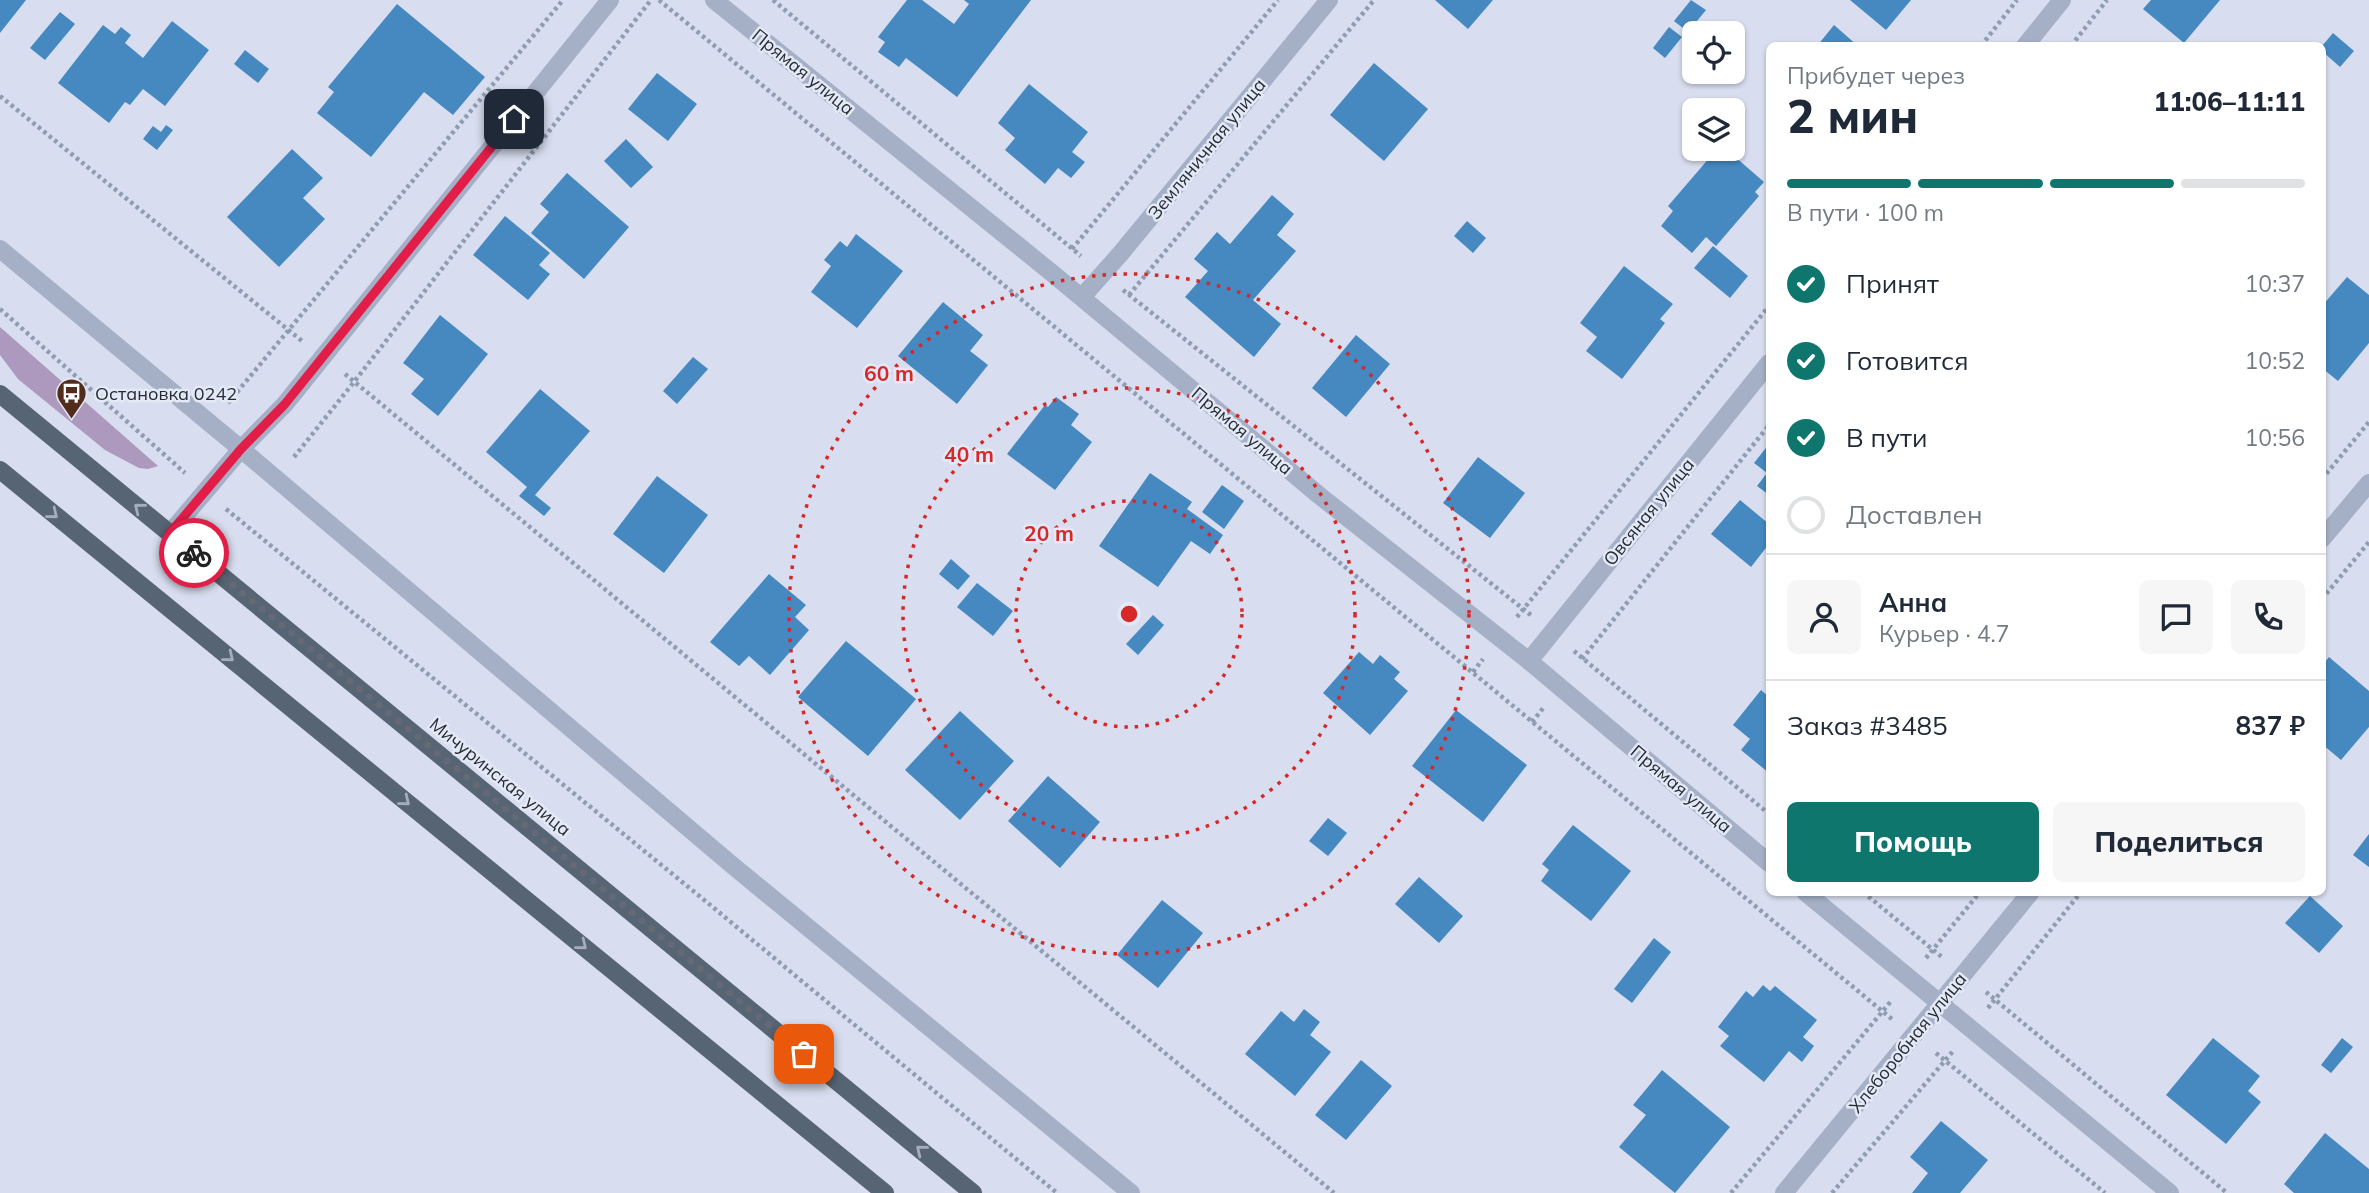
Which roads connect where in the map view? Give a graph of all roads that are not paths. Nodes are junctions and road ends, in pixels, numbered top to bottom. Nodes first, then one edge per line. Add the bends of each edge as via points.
1 (610, 0) edge
2 (714, 0) edge
3 (1329, 0) edge
4 (2062, 0) edge
5 (2028, 42) edge
6 (0, 250) edge
7 (1082, 297) junction
8 (1766, 367) edge
9 (0, 394) edge
10 (241, 449) junction
11 (0, 470) edge
12 (2369, 483) edge
13 (170, 533) junction
14 (2326, 535) edge
15 (1529, 661) junction
16 (1766, 860) edge
17 (1810, 896) edge
18 (2028, 896) edge
19 (1940, 1004) junction
20 (885, 1193) edge
21 (973, 1193) edge
22 (1131, 1193) edge
23 (1784, 1193) edge
24 (2170, 1193) edge

1 - 10 street via 323,358
2 - 7 street, Прямая улица
3 - 7 street, Земляничная улица
4 - 5 street
6 - 10 street
7 - 15 street, Прямая улица via 1320,496
8 - 15 street, Овсяная улица
13 -> 9 main road, Мичуринская улица
10 - 13 street
10 - 22 street via 732,865
11 -> 20 main road
12 - 14 street
21 -> 13 main road, Мичуринская улица
15 - 16 street, Прямая улица
17 - 19 street
18 - 19 street, Хлеборобная улица
19 - 23 street, Хлеборобная улица
19 - 24 street

